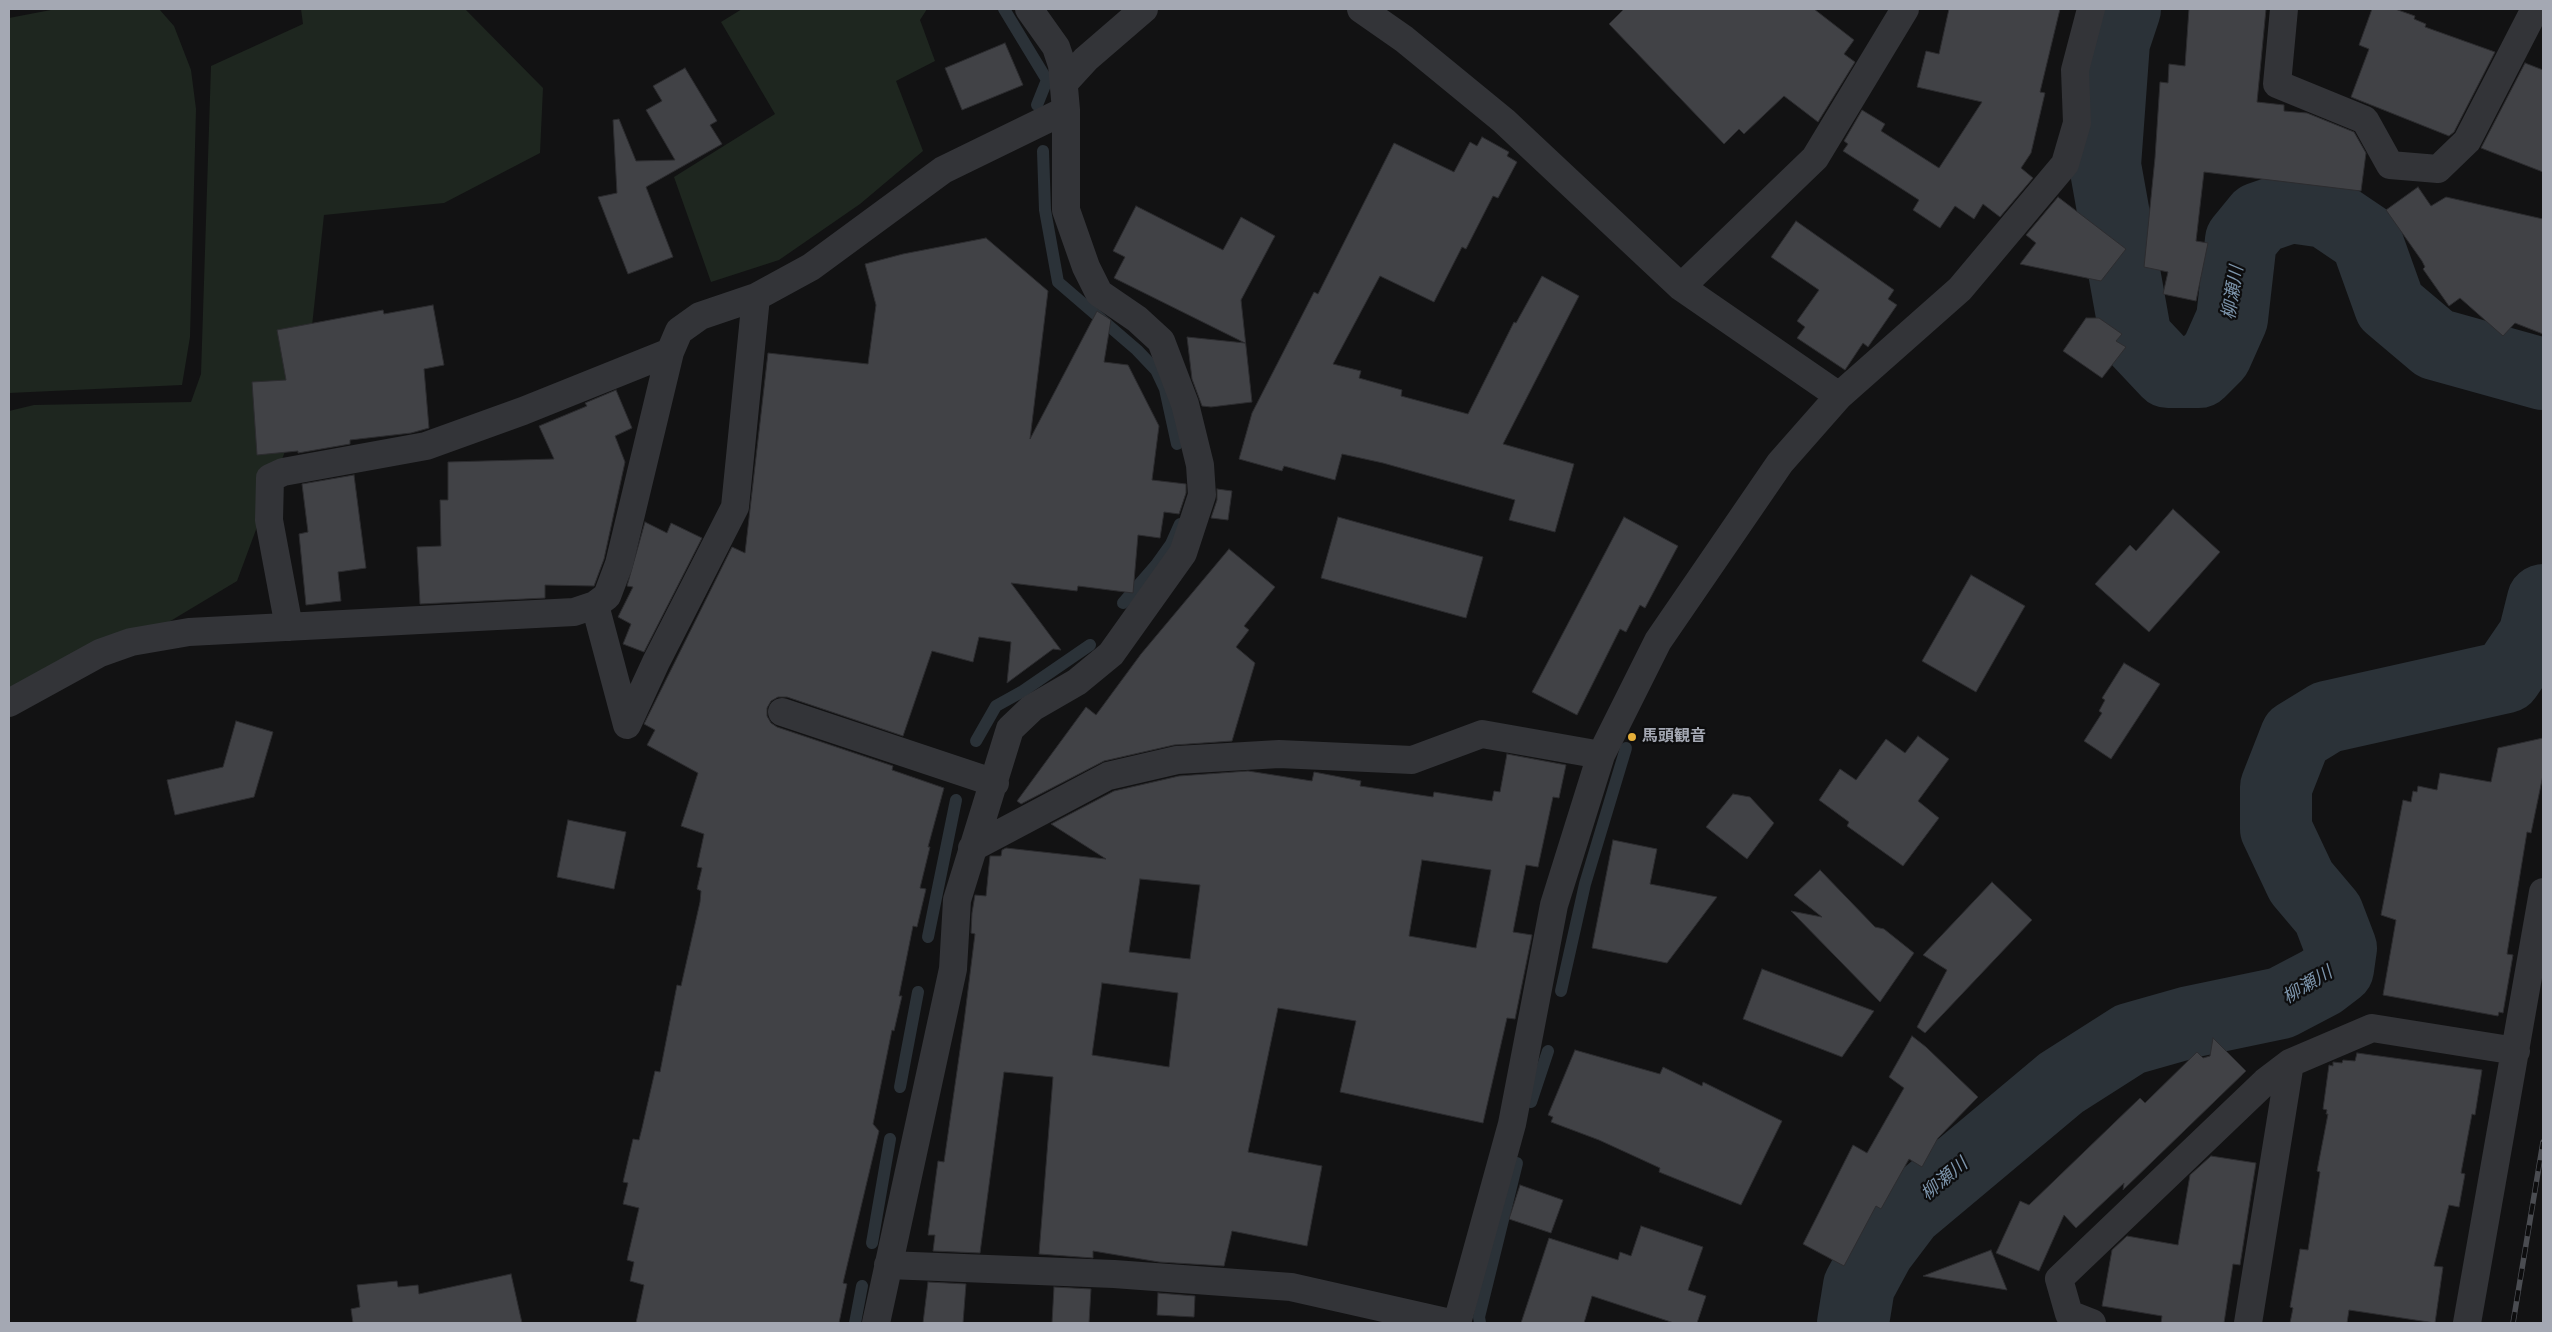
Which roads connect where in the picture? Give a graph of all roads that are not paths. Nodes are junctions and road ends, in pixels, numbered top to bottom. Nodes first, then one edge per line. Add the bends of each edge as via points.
1 (1030, 9) edge
2 (1144, 9) edge
3 (1361, 9) edge
4 (1905, 9) edge
5 (2092, 9) edge
6 (2284, 9) edge
7 (2535, 9) edge
8 (1064, 83) junction
9 (1066, 110) junction
10 (1681, 287) junction
11 (756, 297) junction
12 (670, 352) junction
13 (1839, 396) junction
14 (595, 605) junction
15 (289, 626) junction
16 (9, 703) edge
17 (782, 712) dead end
18 (1601, 755) junction
19 (995, 783) junction
20 (972, 848) junction
21 (2543, 892) edge
22 (2516, 1052) junction
23 (2290, 1063) junction
24 (888, 1265) junction
25 (876, 1323) edge
26 (1450, 1323) edge
27 (1457, 1323) edge
28 (2092, 1323) edge
29 (2248, 1323) edge
30 (2467, 1323) edge

1 - 8 street via 1056,48
2 - 8 street via 1086,59
3 - 10 street via 1404,39 1504,121
4 - 10 street via 1815,158
5 - 13 street via 2075,70 2077,123 2065,164 1960,289
6 - 7 street via 2277,84 2365,120 2390,165 2438,170 2467,142
8 - 9 street
9 - 11 street via 943,170 811,267
9 - 19 street via 1066,210 1099,293 1137,319 1161,341 1185,404 1200,465 1202,495 1183,553 1111,654 1077,682 1032,708 1010,728
10 - 13 street
11 - 12 street via 700,316 678,331
11 - 14 street via 735,507 627,725
12 - 14 street via 619,564 607,596
12 - 15 street via 426,446 283,472 270,478 269,520
13 - 18 street via 1780,463 1658,641
14 - 15 street via 574,612
15 - 16 street via 189,632 131,642 100,653
17 - 19 street
18 - 20 street via 1482,734 1412,760 1280,754 1177,760 1108,776
18 - 27 street via 1554,905 1512,1124
19 - 20 street
20 - 24 street via 957,900 953,969
21 - 22 street
22 - 23 street via 2372,1028
22 - 30 street
23 - 28 street via 2265,1082 2059,1279 2069,1314
23 - 29 street
24 - 25 street
24 - 26 street via 1114,1274 1291,1287

